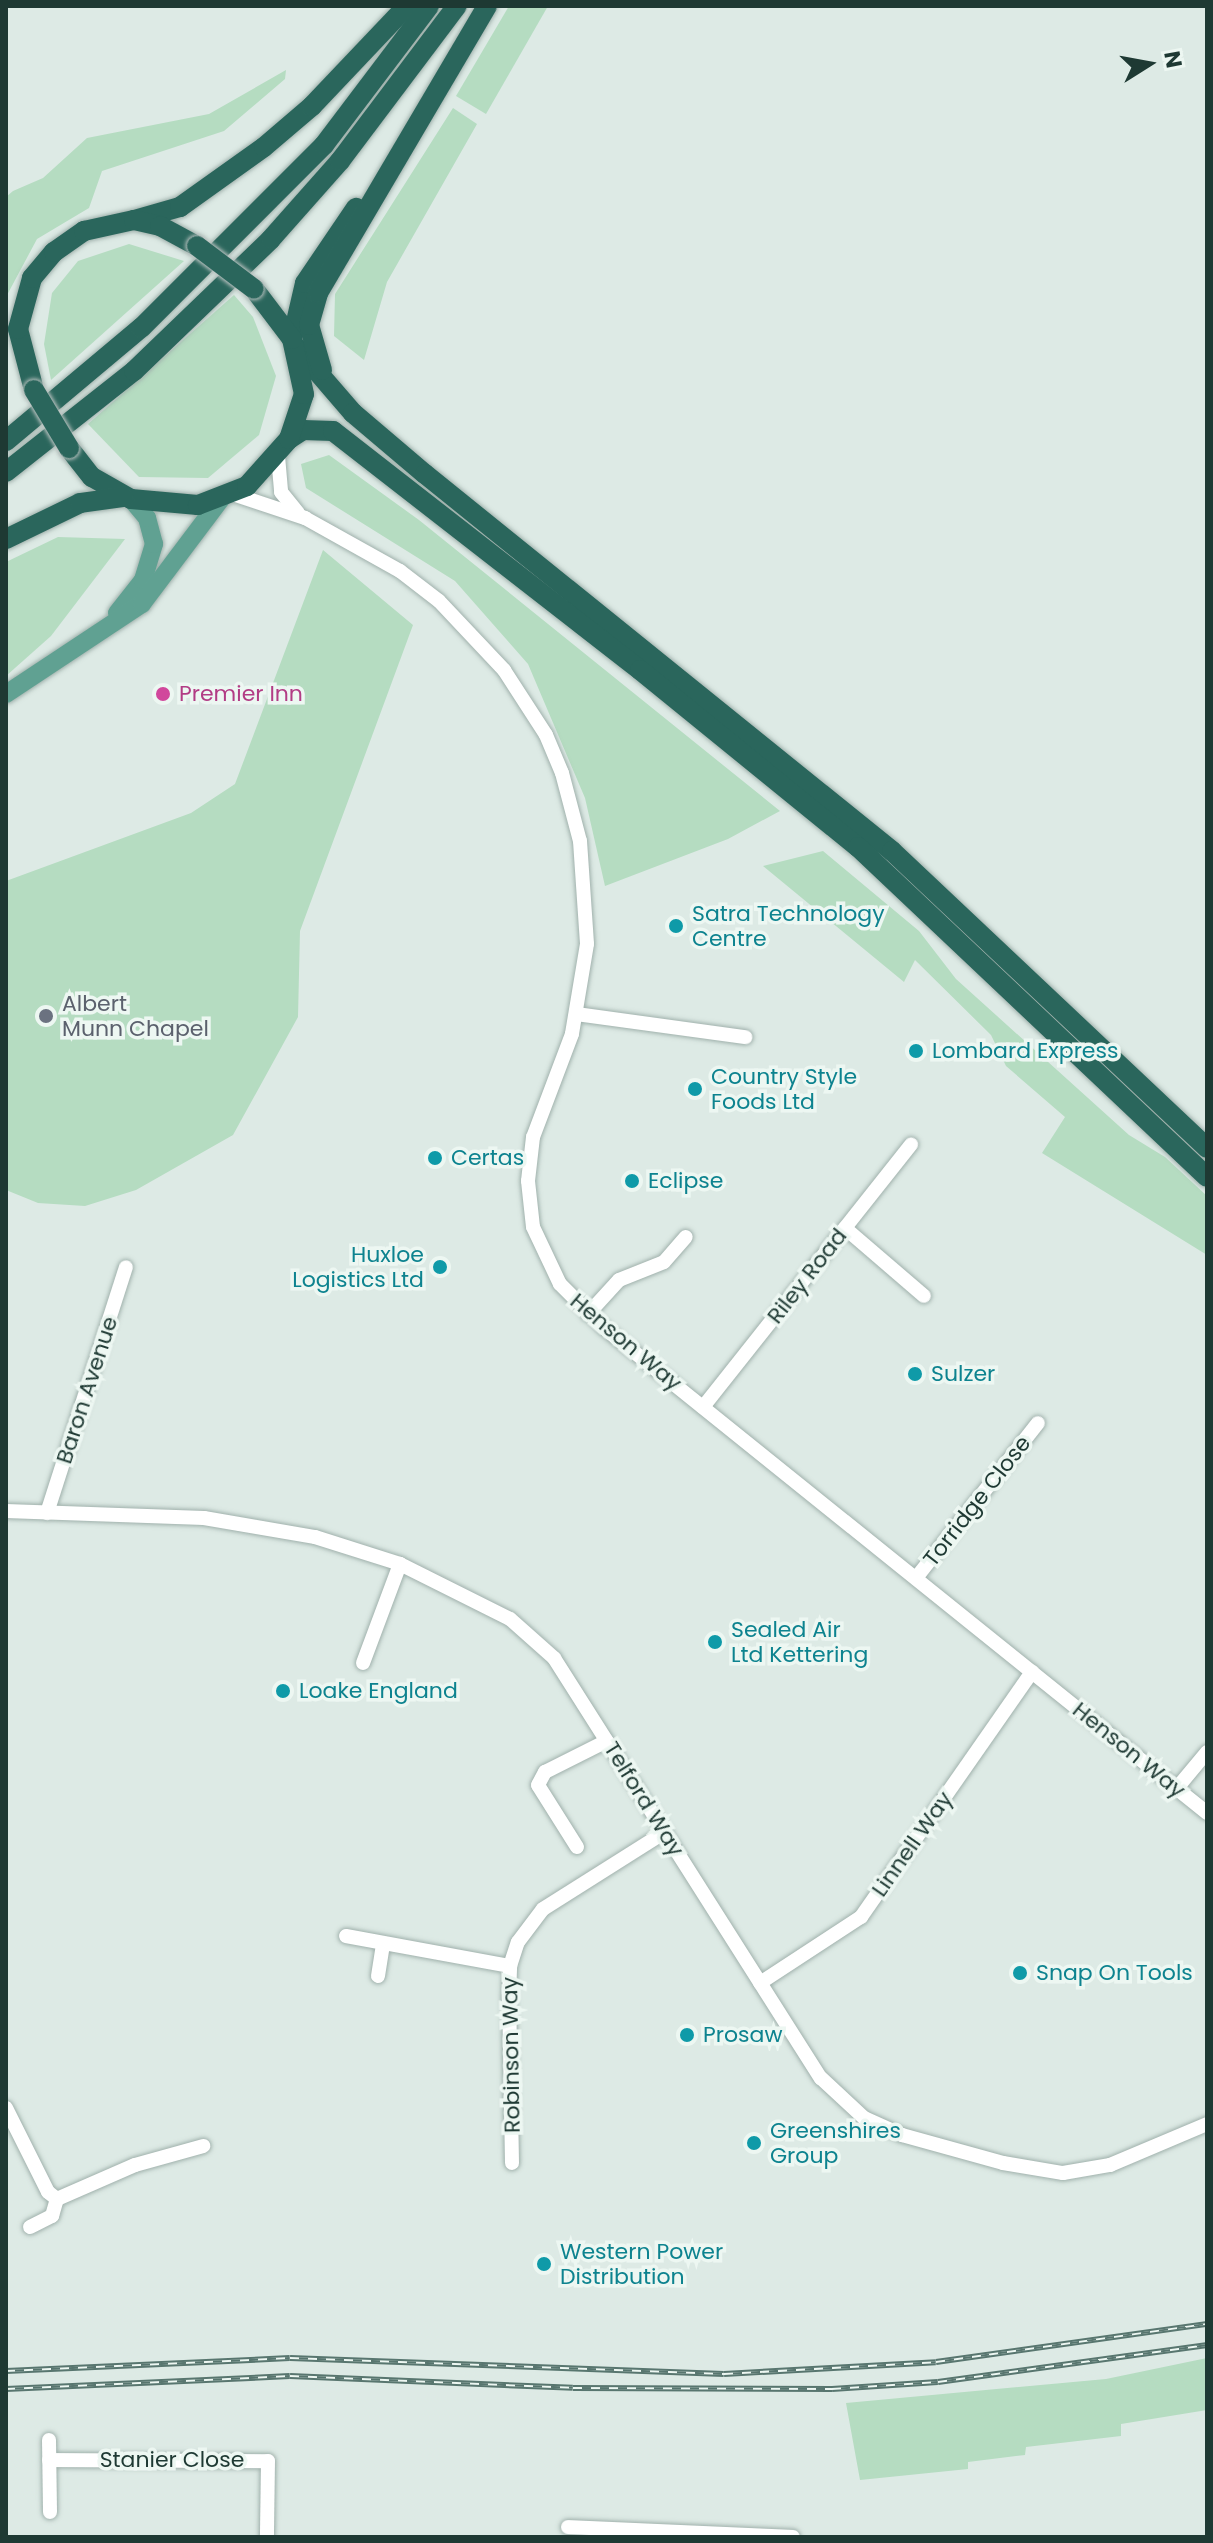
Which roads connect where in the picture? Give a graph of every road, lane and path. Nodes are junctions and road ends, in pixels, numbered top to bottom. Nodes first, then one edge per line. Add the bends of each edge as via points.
1 (407, 6) edge
2 (429, 6) edge
3 (457, 6) edge
4 (487, 6) edge
5 (403, 143) junction
6 (134, 220) junction
7 (18, 329) junction
8 (294, 343) junction
9 (6, 352) edge
10 (331, 388) junction
11 (6, 441) edge
12 (284, 448) junction
13 (6, 472) edge
14 (227, 496) junction
15 (127, 498) junction
16 (305, 518) junction
17 (6, 539) edge
18 (102, 630) junction
19 (6, 694) edge
20 (576, 1014) junction
21 (745, 1037) dead end
22 (911, 1145) dead end
23 (1207, 1148) edge
24 (1207, 1177) edge
25 (845, 1228) junction
26 (686, 1237) dead end
27 (126, 1267) dead end
28 (924, 1296) dead end
29 (588, 1314) junction
30 (703, 1407) junction
31 (1038, 1423) dead end
32 (6, 1511) edge
33 (47, 1513) junction
34 (400, 1564) junction
35 (916, 1578) junction
36 (363, 1663) dead end
37 (1032, 1672) junction
38 (607, 1741) junction
39 (1207, 1752) edge
40 (1177, 1788) junction
41 (1207, 1813) edge
42 (665, 1832) junction
43 (577, 1847) dead end
44 (346, 1936) dead end
45 (383, 1943) junction
46 (510, 1966) junction
47 (378, 1976) dead end
48 (760, 1983) junction
49 (6, 2108) edge
50 (1207, 2124) edge
51 (203, 2146) dead end
52 (512, 2163) dead end
53 (57, 2199) junction
54 (30, 2227) dead end
55 (49, 2440) dead end
56 (49, 2460) junction
57 (50, 2512) dead end
58 (568, 2527) dead end
59 (740, 2536) edge
60 (267, 2537) edge
61 (793, 2537) edge

1 - 6 highway via 312,106 264,147 180,207
2 - 11 highway via 324,145 142,327
3 - 13 highway via 349,150 271,239 134,371
4 - 5 highway
5 - 8 highway via 305,283
5 - 10 highway via 311,313 311,339
6 - 7 highway via 84,231 54,252 32,278
6 - 8 highway, bridge via 160,226 197,246 254,289
7 - 9 highway
7 - 15 highway, bridge via 34,390 69,448 92,477
8 - 10 highway
8 - 12 highway via 304,394
10 - 23 highway via 425,474 892,851
12 - 14 highway
12 - 16 street, Henson Way via 281,492
12 - 24 highway via 303,430 333,431 640,670 858,847
14 - 15 highway via 174,506
14 - 16 street, Henson Way
14 - 18 main road via 158,588
15 - 17 highway via 80,503
15 - 18 main road via 151,528 152,563
16 - 20 street, Henson Way via 400,571 439,601 504,670 546,735 573,806 584,872 587,944
18 - 19 main road
20 - 21 street
20 - 29 street, Henson Way via 533,1137 528,1181 539,1246 560,1284
22 - 25 street, Riley Road
25 - 28 street
25 - 30 street, Riley Road
26 - 29 street via 664,1262 619,1280
27 - 33 street, Baron Avenue
29 - 30 street, Henson Way
30 - 35 street, Henson Way
31 - 35 street, Torridge Close
32 - 33 street, Telford Way
33 - 34 street, Telford Way via 222,1521 315,1537
34 - 36 street
34 - 38 street, Telford Way via 531,1634 554,1658
35 - 37 street, Henson Way
37 - 40 street, Henson Way
37 - 48 street, Linnell Way via 861,1917
38 - 42 street, Telford Way
38 - 43 street via 545,1772 538,1785
39 - 40 street
40 - 41 street, Henson Way
42 - 46 street, Robinson Way via 533,1918
42 - 48 street, Telford Way
44 - 45 street
45 - 46 street
45 - 47 street
46 - 52 street, Robinson Way
48 - 50 street, Telford Way via 834,2093 864,2118 902,2135 1028,2170 1063,2173 1110,2165
49 - 53 street via 48,2192
51 - 53 street via 135,2165
53 - 54 street via 52,2216
55 - 56 street
56 - 57 street
56 - 60 street, Stanier Close via 268,2461
58 - 59 street
59 - 61 street

